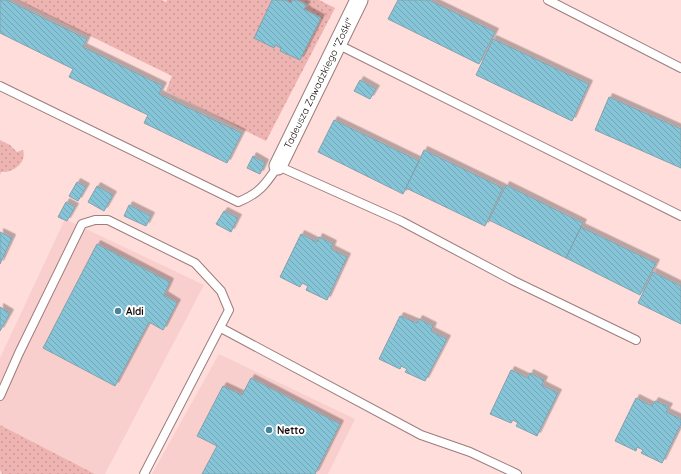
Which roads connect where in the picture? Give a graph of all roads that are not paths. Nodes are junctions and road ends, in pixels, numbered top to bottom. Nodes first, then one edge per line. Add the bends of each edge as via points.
1 (359, 0) edge
2 (548, 0) edge
3 (337, 44) junction
4 (681, 68) edge
5 (0, 86) edge
6 (278, 166) junction
7 (681, 216) edge
8 (221, 328) junction
9 (636, 340) dead end
10 (0, 396) edge
11 (144, 474) edge
12 (517, 474) edge

1 - 3 street, Tadeusza Zawadzkiego "Zośki"
2 - 4 lane
3 - 6 street, Tadeusza Zawadzkiego "Zośki"
3 - 7 lane
5 - 6 lane via 238,202 253,196 262,188
6 - 9 lane via 401,221 514,281
8 - 10 lane via 229,310 221,291 195,263 108,220 95,220 82,224 78,231 18,353
8 - 11 lane
8 - 12 lane via 421,435 470,452

